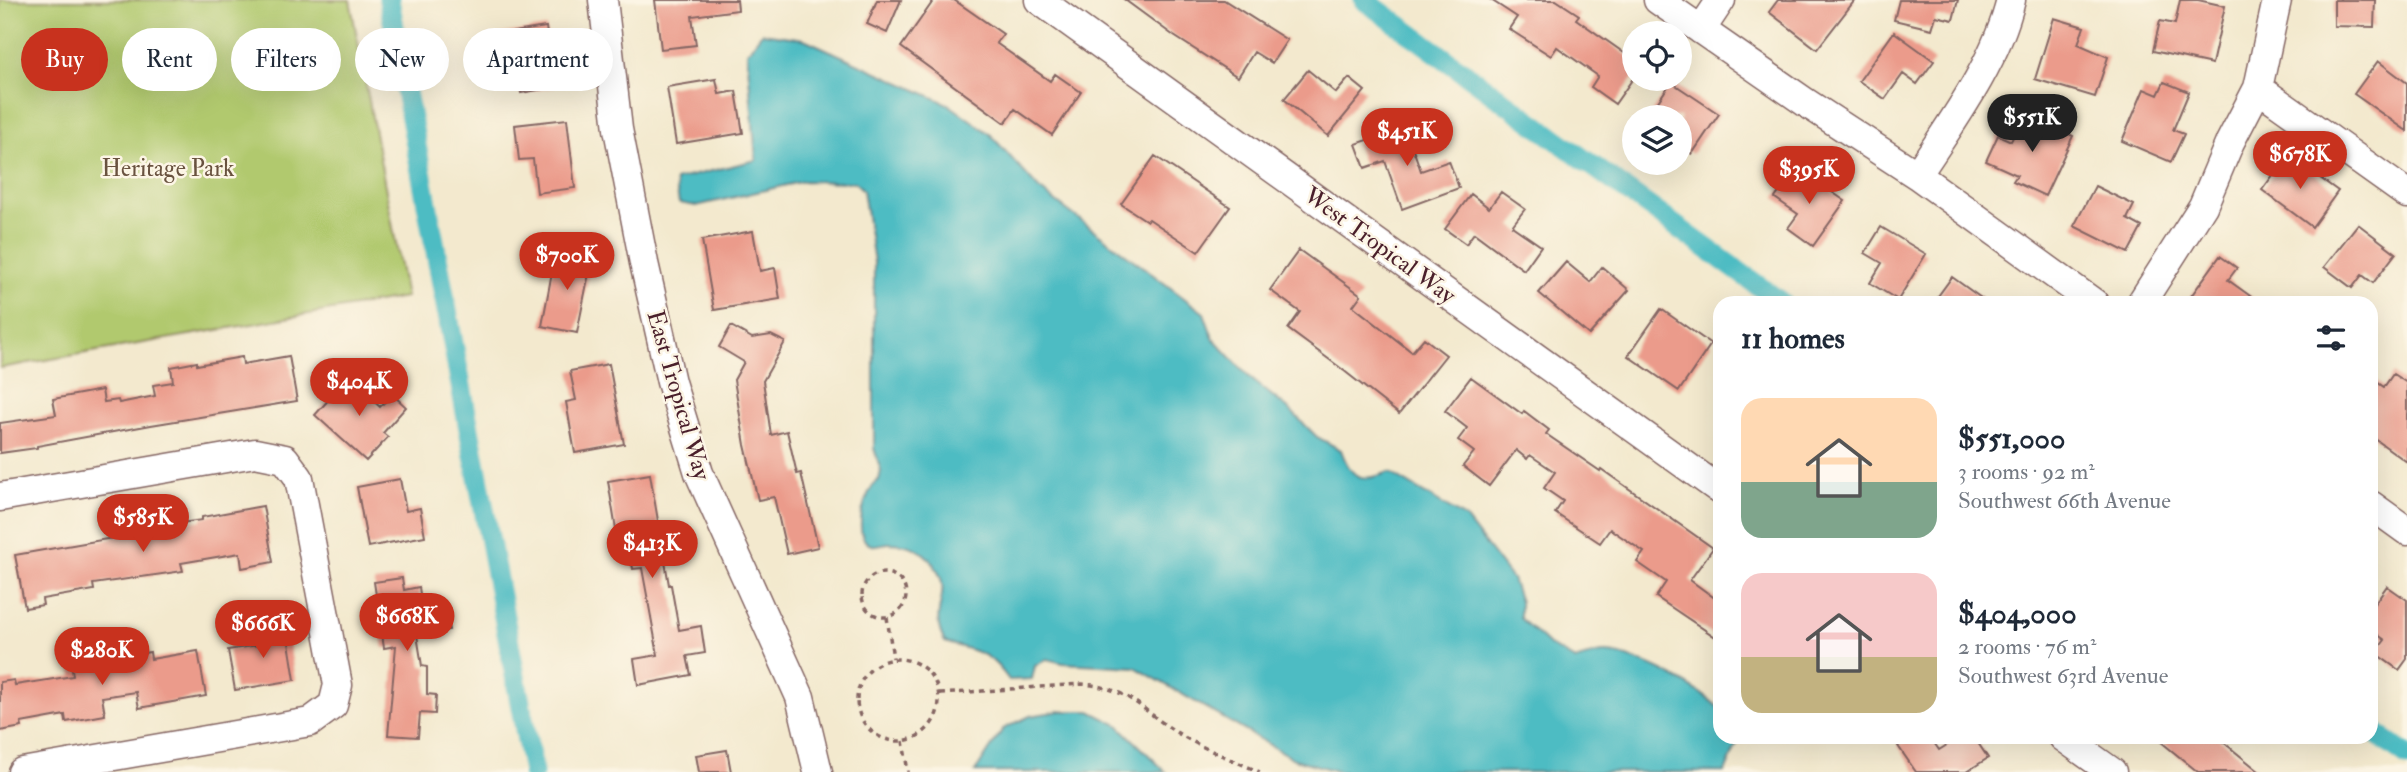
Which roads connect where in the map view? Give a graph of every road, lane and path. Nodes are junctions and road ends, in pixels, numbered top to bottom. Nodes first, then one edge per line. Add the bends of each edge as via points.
1 (603, 0) edge
2 (1039, 0) edge
3 (1658, 0) edge
4 (1721, 0) edge
5 (2011, 0) edge
6 (2277, 0) edge
7 (1701, 30) junction
8 (2258, 88) junction
9 (1917, 176) junction
10 (2407, 194) edge
11 (2084, 296) edge
12 (2145, 296) edge
13 (1713, 485) edge
14 (0, 496) edge
15 (2378, 510) edge
16 (2407, 531) edge
17 (887, 617) junction
18 (893, 658) junction
19 (940, 694) junction
20 (903, 741) junction
21 (2073, 744) edge
22 (22, 772) edge
23 (818, 772) edge
24 (908, 772) edge
25 (1260, 772) edge
26 (2112, 772) edge

1 - 23 street, East Tropical Way via 618,129 671,382 699,474 800,697
2 - 13 street, West Tropical Way
3 - 7 street
4 - 7 street
5 - 9 street via 1978,81
6 - 8 street
7 - 9 street
8 - 10 street
8 - 12 street via 2203,206
9 - 11 street
14 - 22 street via 256,453 285,458 299,478 338,685 332,705 310,722
15 - 16 street
17 - 17 path via 902,608 906,592 897,577 881,573 866,582 862,598 871,613
17 - 18 path
18 - 19 path via 909,659 924,667
18 - 20 path via 877,663 865,674 857,705 872,732 887,740
19 - 20 path via 939,710 931,725 919,736
19 - 25 path via 1102,685 1118,690 1194,743
20 - 24 path
21 - 26 street

